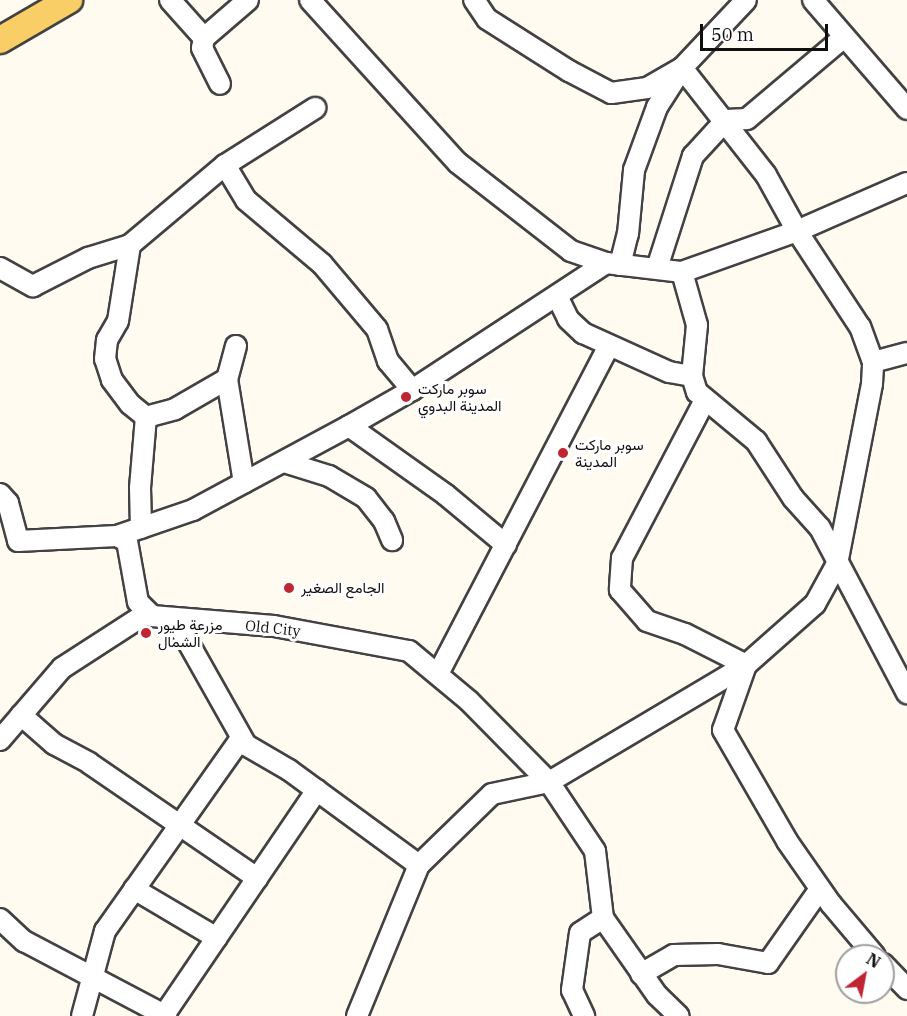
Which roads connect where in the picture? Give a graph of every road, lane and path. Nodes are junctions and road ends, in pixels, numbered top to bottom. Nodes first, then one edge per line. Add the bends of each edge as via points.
1 (69, 0) edge
2 (170, 0) edge
3 (248, 0) edge
4 (310, 0) edge
5 (474, 0) edge
6 (746, 0) edge
7 (813, 0) edge
8 (844, 37) junction
9 (204, 38) junction
10 (0, 40) edge
11 (682, 68) junction
12 (220, 84) dead end
13 (315, 108) dead end
14 (907, 109) edge
15 (726, 120) junction
16 (225, 165) junction
17 (907, 183) edge
18 (797, 231) junction
19 (130, 245) junction
20 (613, 264) junction
21 (0, 268) edge
22 (657, 268) junction
23 (681, 272) junction
24 (557, 296) junction
25 (236, 346) dead end
26 (609, 346) junction
27 (907, 353) edge
28 (873, 362) junction
29 (692, 376) junction
30 (227, 379) junction
31 (411, 390) junction
32 (704, 402) junction
33 (146, 417) junction
34 (348, 426) junction
35 (284, 462) junction
36 (244, 483) junction
37 (0, 494) edge
38 (141, 528) junction
39 (117, 536) junction
40 (392, 540) dead end
41 (506, 545) junction
42 (837, 564) junction
43 (147, 613) junction
44 (175, 619) junction
45 (746, 665) junction
46 (438, 674) junction
47 (907, 693) edge
48 (21, 715) junction
49 (241, 738) junction
50 (0, 740) edge
51 (549, 782) junction
52 (317, 790) junction
53 (180, 825) junction
54 (419, 866) junction
55 (257, 878) junction
56 (820, 889) junction
57 (134, 890) junction
58 (0, 918) edge
59 (603, 918) junction
60 (217, 938) junction
61 (865, 944) edge
62 (641, 974) junction
63 (895, 976) edge
64 (91, 977) junction
65 (907, 989) edge
66 (361, 1014) edge
67 (82, 1016) edge
68 (165, 1016) edge
69 (584, 1016) edge
70 (680, 1016) edge

1 - 10 main road
2 - 9 street
3 - 9 street
4 - 20 street via 458,163 571,251
5 - 11 street via 487,19 611,93 647,88
6 - 11 street
7 - 8 street
8 - 14 street
8 - 15 street via 747,119
9 - 12 street via 202,48
11 - 15 street
11 - 20 street via 657,107 637,158
13 - 16 street
15 - 18 street via 766,175
15 - 22 street via 693,156
16 - 19 street
16 - 31 street via 246,200 322,264 377,329 388,361
17 - 18 street
18 - 23 street
18 - 28 street via 860,327
19 - 21 street via 88,258 33,286
19 - 33 street via 118,321 107,340 105,360 112,380
20 - 22 street
20 - 24 street
22 - 23 street
23 - 29 street via 697,329
24 - 26 street via 573,326
24 - 31 street
25 - 30 street
26 - 29 street via 669,372
26 - 41 street
27 - 28 street
28 - 42 street
29 - 32 street
30 - 33 street via 175,409
30 - 36 street
31 - 34 street
32 - 42 street via 756,441 793,498 820,528
32 - 45 street via 622,558 620,590 647,621 686,634
33 - 38 street
34 - 35 street
34 - 41 street via 446,495
35 - 36 street
35 - 40 street via 321,472 366,498 384,521
36 - 38 street via 193,510
37 - 39 street via 8,503 18,541
38 - 39 street
39 - 43 street via 129,545 138,602
41 - 46 street
42 - 45 street via 815,604
42 - 47 street
43 - 44 street, Old City
43 - 48 street via 62,668
44 - 46 street, Old City via 274,626 364,640 413,652
44 - 49 street
45 - 51 street
45 - 56 street via 723,730 780,830
46 - 51 street, Old City
48 - 50 street
48 - 53 street via 54,744
49 - 52 street via 249,748
49 - 53 street
51 - 54 street via 492,794
51 - 59 street, Old City via 595,851
52 - 54 street
52 - 55 street
53 - 55 street
53 - 57 street
54 - 66 street
55 - 60 street
56 - 61 street
56 - 62 street via 768,963 718,954 674,955
57 - 60 street
57 - 64 street via 105,931
58 - 64 street via 24,941
59 - 62 street
59 - 69 street via 580,933 572,990
60 - 68 street
62 - 70 street
63 - 65 street
64 - 67 street
64 - 68 street

